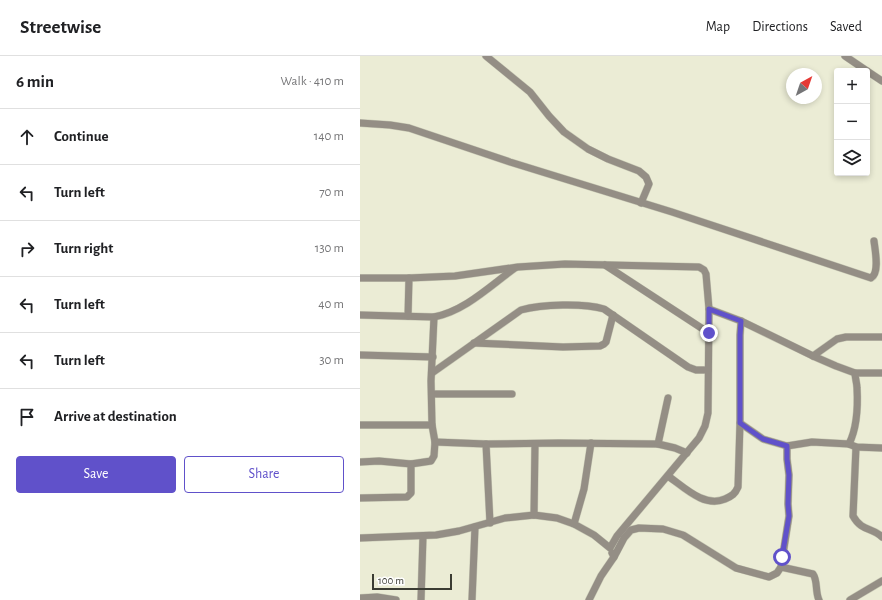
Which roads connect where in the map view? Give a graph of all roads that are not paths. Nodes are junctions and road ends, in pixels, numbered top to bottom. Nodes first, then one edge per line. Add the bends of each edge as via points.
1 (486, 56) edge
2 (845, 56) edge
3 (863, 68) edge
4 (870, 73) edge
5 (882, 81) edge
6 (360, 123) edge
7 (641, 203) junction
8 (874, 241) dead end
9 (605, 265) junction
10 (518, 267) junction
11 (360, 278) edge
12 (409, 278) junction
13 (709, 309) junction
14 (360, 315) edge
15 (614, 315) junction
16 (408, 316) junction
17 (434, 317) junction
18 (741, 321) junction
19 (709, 333) junction
20 (882, 337) edge
21 (474, 343) junction
22 (360, 355) edge
23 (813, 356) junction
24 (433, 357) junction
25 (708, 370) junction
26 (854, 372) junction
27 (432, 373) junction
28 (882, 373) edge
29 (432, 394) junction
30 (512, 394) dead end
31 (668, 398) dead end
32 (740, 423) junction
33 (360, 425) edge
34 (432, 425) junction
35 (436, 442) junction
36 (590, 443) junction
37 (486, 444) junction
38 (535, 444) junction
39 (658, 444) junction
40 (852, 445) junction
41 (787, 446) junction
42 (882, 448) edge
43 (687, 453) junction
44 (360, 462) edge
45 (412, 464) junction
46 (668, 476) junction
47 (360, 498) edge
48 (534, 515) junction
49 (490, 523) junction
50 (574, 524) junction
51 (475, 527) junction
52 (881, 533) edge
53 (423, 536) junction
54 (360, 538) edge
55 (610, 548) junction
56 (614, 557) junction
57 (781, 567) junction
58 (882, 581) edge
59 (864, 597) edge
60 (360, 598) edge
61 (396, 600) edge
62 (421, 600) edge
63 (472, 600) edge
64 (589, 600) edge
65 (819, 600) edge
66 (850, 600) edge

1 - 7 street via 530,92 564,132 588,149 639,171 646,177 649,184
2 - 3 street
4 - 5 street
6 - 7 street via 409,128
7 - 8 street via 871,278 876,273
9 - 10 street
9 - 13 street via 699,267 706,274
9 - 19 street
10 - 12 street via 455,276
10 - 17 street via 454,311
11 - 12 street
12 - 16 street
13 - 18 street
13 - 19 street
14 - 16 street
15 - 21 street via 596,307 530,307 521,310
15 - 21 street via 606,342 600,346
15 - 25 street via 684,365 696,370
16 - 17 street
17 - 24 street
18 - 23 street
18 - 32 street
19 - 25 street
20 - 23 street via 846,337 828,344
21 - 27 street
22 - 24 street
23 - 26 street
24 - 27 street
25 - 43 street via 707,419 699,438
26 - 28 street
26 - 40 street via 857,402
27 - 29 street
29 - 30 street
29 - 34 street
31 - 39 street
32 - 41 street via 763,439
32 - 46 street via 738,487 734,495 718,502 710,502
33 - 34 street
34 - 35 street
35 - 37 street
35 - 45 street via 431,461
36 - 38 street
36 - 39 street
36 - 50 street via 584,489
37 - 38 street
37 - 49 street
38 - 48 street
39 - 43 street
40 - 41 street via 812,442
40 - 42 street
40 - 52 street via 853,516 857,523 867,530
41 - 57 street via 789,516
43 - 46 street
44 - 45 street
45 - 47 street via 411,493 407,497
46 - 55 street via 621,531
48 - 49 street via 505,518
48 - 50 street via 557,518
49 - 51 street
50 - 55 street
51 - 53 street
51 - 63 street
53 - 54 street
53 - 62 street
55 - 56 street
56 - 57 street via 631,530 663,529 683,535 736,568 769,577 777,573
56 - 64 street
57 - 65 street via 813,574
58 - 59 street
59 - 66 street
60 - 61 street

